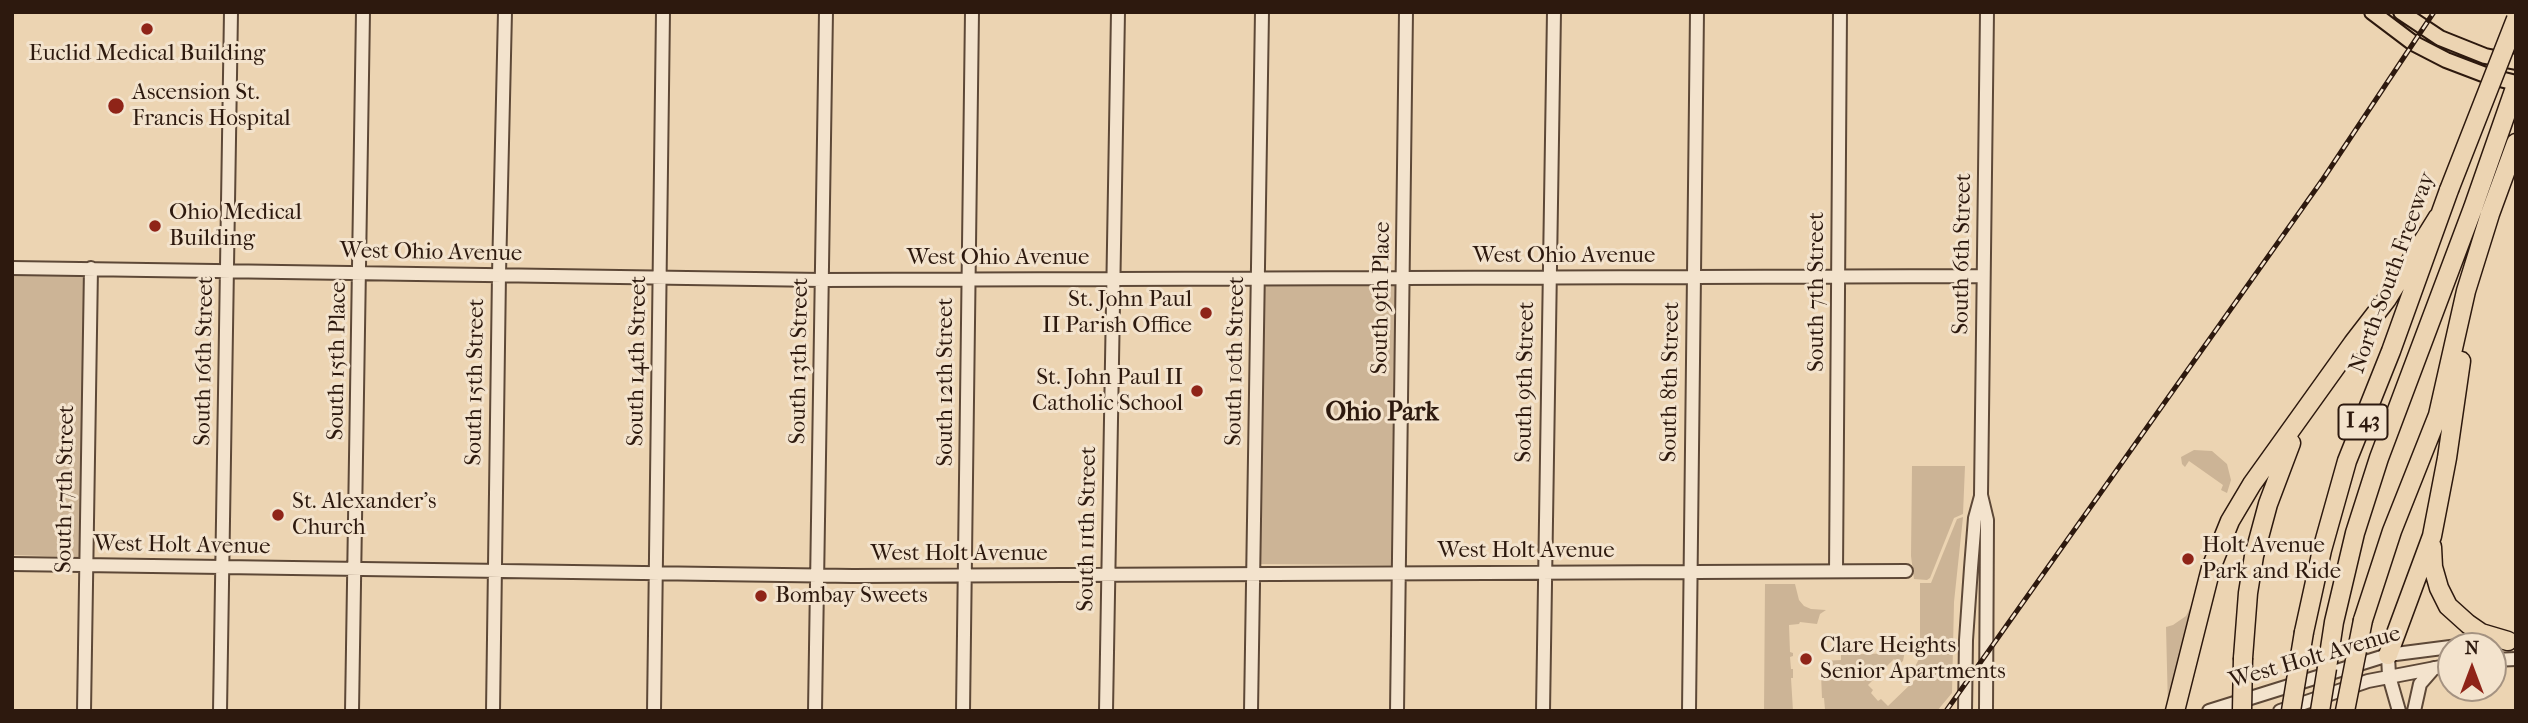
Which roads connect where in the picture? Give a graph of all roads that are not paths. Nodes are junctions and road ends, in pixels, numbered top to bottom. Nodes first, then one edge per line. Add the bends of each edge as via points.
1 (231, 12) edge
2 (363, 12) edge
3 (505, 12) edge
4 (663, 12) edge
5 (826, 12) edge
6 (972, 12) edge
7 (1118, 12) edge
8 (1262, 12) edge
9 (1406, 12) edge
10 (1554, 12) edge
11 (1697, 12) edge
12 (1840, 12) edge
13 (1987, 12) edge
14 (2372, 12) edge
15 (2401, 12) edge
16 (2516, 19) edge
17 (2516, 62) edge
18 (2516, 84) edge
19 (2516, 143) edge
20 (2482, 211) junction
21 (2438, 217) junction
22 (12, 268) edge
23 (90, 268) junction
24 (228, 270) junction
25 (360, 273) junction
26 (499, 274) junction
27 (1694, 276) junction
28 (1839, 276) junction
29 (1983, 276) junction
30 (660, 277) junction
31 (1549, 277) junction
32 (968, 278) junction
33 (822, 279) junction
34 (1258, 279) junction
35 (1403, 279) junction
36 (1114, 280) junction
37 (2466, 291) junction
38 (2305, 411) junction
39 (1981, 495) junction
40 (2432, 536) junction
41 (12, 564) edge
42 (86, 566) junction
43 (222, 566) junction
44 (355, 570) junction
45 (1906, 570) dead end
46 (1689, 571) junction
47 (495, 572) junction
48 (1545, 572) junction
49 (1836, 572) junction
50 (1253, 573) junction
51 (1398, 573) junction
52 (655, 574) junction
53 (817, 575) junction
54 (965, 575) junction
55 (1108, 575) junction
56 (2512, 641) edge
57 (2388, 655) junction
58 (2437, 667) edge
59 (2434, 668) junction
60 (2389, 676) junction
61 (84, 711) edge
62 (220, 711) edge
63 (352, 711) edge
64 (493, 711) edge
65 (654, 711) edge
66 (816, 711) edge
67 (963, 711) edge
68 (1106, 711) edge
69 (1251, 711) edge
70 (1397, 711) edge
71 (1544, 711) edge
72 (1689, 711) edge
73 (1965, 711) edge
74 (1986, 711) edge
75 (2175, 711) edge
76 (2209, 711) edge
77 (2242, 711) edge
78 (2280, 711) edge
79 (2291, 711) edge
80 (2320, 711) edge
81 (2345, 711) edge
82 (2399, 711) edge
83 (2414, 711) edge

1 - 24 street, South 16th Street
2 - 25 street, South 15th Place
3 - 26 street, South 15th Street
4 - 30 street, South 14th Street
5 - 33 street, South 13th Street
6 - 32 street, South 12th Street
7 - 36 street, South 11th Street
8 - 34 street, South 10th Street
9 - 35 street, South 9th Place
10 - 31 street, South 9th Street
11 - 27 street, South 8th Street
12 - 28 street, South 7th Street
13 - 29 street, South 6th Street
14 - 18 main road via 2413,43 2446,60
15 - 17 main road via 2440,38 2485,56
16 - 21 highway, North-South Freeway / I 43, bridge
18 - 20 highway, I 43
19 - 20 highway
20 - 37 highway
20 - 80 highway, I 43, bridge via 2379,458 2334,622
21 - 38 highway
21 - 79 highway, North-South Freeway / I 43, bridge via 2347,461 2322,550
22 - 23 street, West Ohio Avenue
23 - 24 street, West Ohio Avenue
23 - 42 street, South 17th Street
24 - 25 street, West Ohio Avenue
24 - 43 street, South 16th Street
25 - 26 street, West Ohio Avenue
25 - 44 street, South 15th Place
26 - 30 street, West Ohio Avenue
26 - 47 street, South 15th Street
27 - 28 street, West Ohio Avenue
27 - 31 street, West Ohio Avenue
27 - 46 street, South 8th Street
28 - 29 street, West Ohio Avenue
28 - 49 street, South 7th Street
29 - 39 street, South 6th Street
30 - 33 street, West Ohio Avenue
30 - 52 street, South 14th Street
31 - 35 street, West Ohio Avenue
31 - 48 street, South 9th Street
32 - 33 street, West Ohio Avenue
32 - 36 street, West Ohio Avenue
32 - 54 street, South 12th Street
33 - 53 street, South 13th Street
34 - 35 street, West Ohio Avenue
34 - 36 street, West Ohio Avenue
34 - 50 street, South 10th Street
35 - 51 street, South 9th Place
36 - 55 street, South 11th Street
37 - 40 highway via 2459,379
37 - 81 highway, bridge via 2438,415 2362,620
38 - 75 highway via 2252,484 2225,532 2211,568
38 - 77 highway, bridge via 2262,526 2248,593
39 - 73 street, South 6th Street via 1970,568
39 - 74 street, South 6th Street via 1987,520
40 - 56 highway via 2433,567 2448,606 2481,633
40 - 57 highway
41 - 42 street, West Holt Avenue
42 - 43 street, West Holt Avenue
42 - 61 street, South 17th Street
43 - 44 street, West Holt Avenue
43 - 62 street, South 16th Street
44 - 47 street, West Holt Avenue
44 - 63 street, South 15th Place
45 - 49 street, West Holt Avenue
46 - 48 street, West Holt Avenue
46 - 49 street, West Holt Avenue
46 - 72 street, South 8th Street
47 - 52 street, West Holt Avenue
47 - 64 street, South 15th Street
48 - 51 street, West Holt Avenue
48 - 71 street, South 9th Street
50 - 51 street, West Holt Avenue
50 - 55 street, West Holt Avenue
50 - 69 street, South 10th Street
51 - 70 street, South 9th Place
52 - 53 street, West Holt Avenue
52 - 65 street, South 14th Street
53 - 54 street, West Holt Avenue
53 - 66 street, South 13th Street
54 - 55 street, West Holt Avenue
54 - 67 street, South 12th Street
55 - 68 street, South 11th Street
56 - 57 street, West Holt Avenue
57 - 60 street
57 - 76 street, West Holt Avenue
58 - 59 street, West Holt Avenue
59 - 60 street, West Holt Avenue
59 - 83 street via 2420,684
60 - 78 street, West Holt Avenue
60 - 82 street

